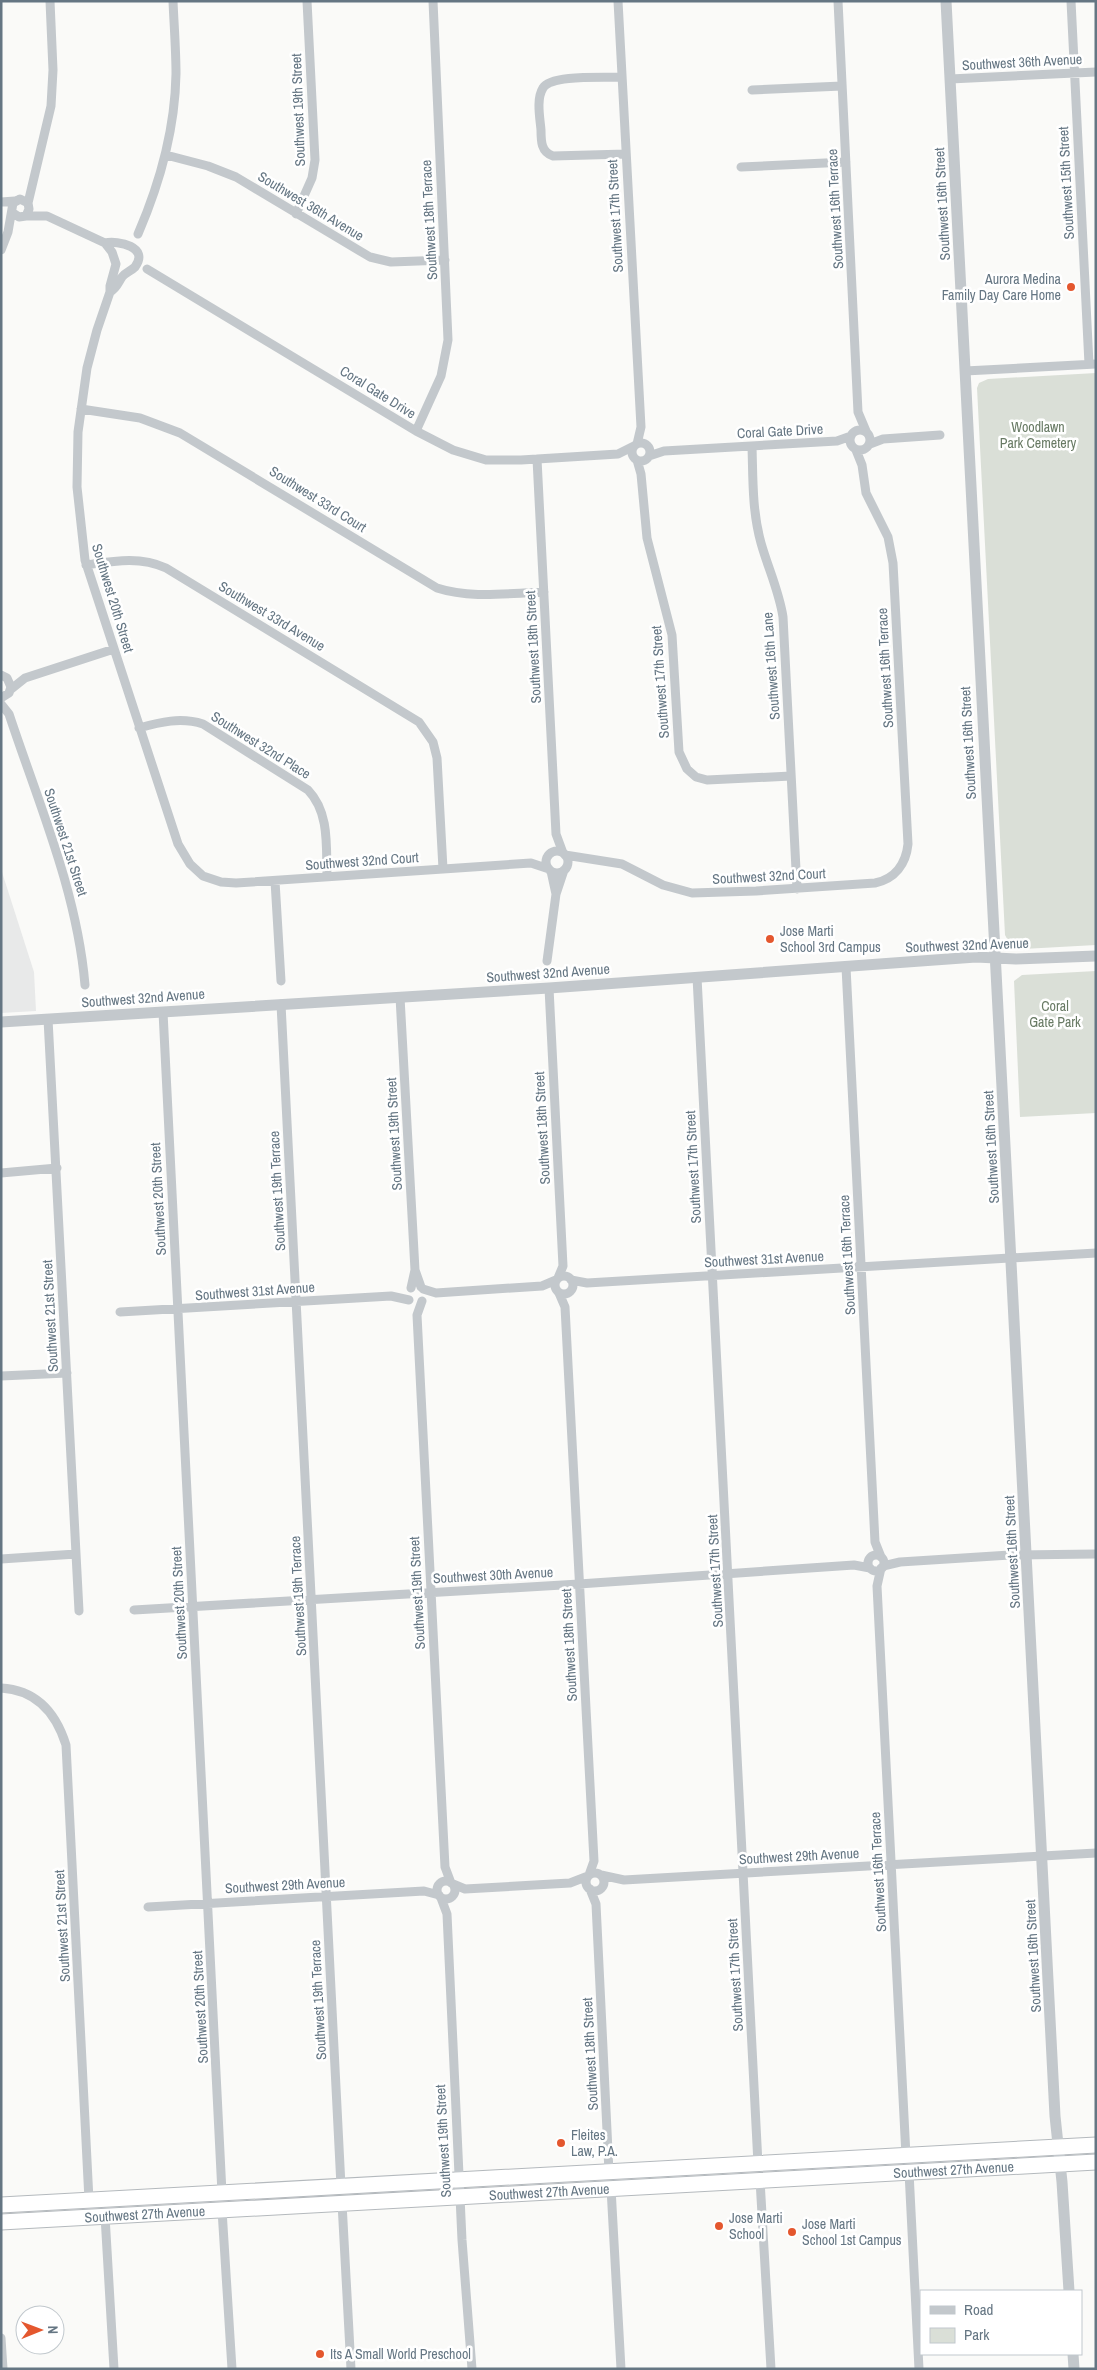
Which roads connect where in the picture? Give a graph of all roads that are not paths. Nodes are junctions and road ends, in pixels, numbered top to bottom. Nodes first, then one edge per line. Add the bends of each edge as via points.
1 (50, 1) edge
2 (173, 1) edge
3 (307, 1) edge
4 (433, 1) edge
5 (618, 1) edge
6 (838, 1) edge
7 (946, 1) edge
8 (1071, 1) edge
9 (1096, 72) edge
10 (1074, 73) junction
11 (622, 77) junction
12 (950, 79) junction
13 (842, 86) junction
14 (752, 90) dead end
15 (626, 154) junction
16 (166, 155) junction
17 (846, 162) junction
18 (741, 167) dead end
19 (31, 184) junction
20 (16, 200) junction
21 (1, 202) edge
22 (28, 203) junction
23 (1, 208) edge
24 (12, 212) junction
25 (296, 214) junction
26 (23, 216) junction
27 (47, 216) junction
28 (8, 232) junction
29 (138, 234) dead end
30 (105, 243) junction
31 (1, 250) edge
32 (445, 260) junction
33 (147, 269) dead end
34 (110, 292) junction
35 (1092, 364) edge
36 (965, 371) junction
37 (81, 409) junction
38 (859, 415) junction
39 (641, 429) junction
40 (416, 431) junction
41 (867, 433) junction
42 (853, 434) junction
43 (940, 435) dead end
44 (883, 439) junction
45 (837, 441) junction
46 (635, 445) junction
47 (752, 446) junction
48 (861, 447) junction
49 (648, 452) junction
50 (618, 454) junction
51 (537, 459) junction
52 (636, 459) junction
53 (642, 474) junction
54 (86, 565) junction
55 (544, 592) junction
56 (114, 649) junction
57 (3, 676) edge
58 (25, 678) junction
59 (7, 693) edge
60 (1, 704) edge
61 (8, 711) junction
62 (139, 728) junction
63 (791, 776) junction
64 (556, 834) junction
65 (564, 854) junction
66 (549, 855) junction
67 (587, 860) junction
68 (532, 863) junction
69 (443, 869) junction
70 (565, 869) junction
71 (550, 870) junction
72 (197, 871) joint
73 (896, 873) joint
74 (327, 877) junction
75 (275, 880) junction
76 (797, 889) junction
77 (556, 894) junction
78 (1096, 956) edge
79 (995, 958) junction
80 (548, 961) dead end
81 (846, 967) junction
82 (697, 977) junction
83 (280, 981) dead end
84 (85, 985) dead end
85 (549, 988) junction
86 (400, 997) junction
87 (281, 1004) junction
88 (163, 1012) junction
89 (48, 1019) junction
90 (1, 1022) edge
91 (56, 1168) junction
92 (1, 1173) edge
93 (1096, 1253) edge
94 (1012, 1257) junction
95 (563, 1266) junction
96 (862, 1267) junction
97 (415, 1270) junction
98 (713, 1275) junction
99 (557, 1279) junction
100 (571, 1279) junction
101 (584, 1283) junction
102 (542, 1286) junction
103 (410, 1289) junction
104 (571, 1290) junction
105 (558, 1292) junction
106 (423, 1294) junction
107 (391, 1296) junction
108 (410, 1301) junction
109 (297, 1302) junction
110 (565, 1307) junction
111 (178, 1309) junction
112 (120, 1312) dead end
113 (417, 1316) junction
114 (67, 1372) junction
115 (1, 1376) edge
116 (76, 1554) junction
117 (1096, 1554) edge
118 (1027, 1556) junction
119 (1, 1559) edge
120 (876, 1563) junction
121 (729, 1573) junction
122 (579, 1584) junction
123 (431, 1592) junction
124 (312, 1599) junction
125 (193, 1606) junction
126 (134, 1610) dead end
127 (79, 1611) dead end
128 (1, 1688) edge
129 (1096, 1853) edge
130 (1043, 1856) junction
131 (594, 1861) junction
132 (891, 1865) junction
133 (445, 1870) junction
134 (744, 1873) junction
135 (600, 1874) junction
136 (588, 1876) junction
137 (624, 1880) junction
138 (570, 1883) junction
139 (602, 1887) junction
140 (589, 1888) junction
141 (452, 1890) junction
142 (439, 1891) junction
143 (327, 1897) junction
144 (208, 1904) junction
145 (596, 1904) junction
146 (148, 1907) dead end
147 (447, 1911) junction
148 (1096, 2145) edge
149 (1058, 2148) junction
150 (906, 2156) junction
151 (778, 2162) junction
152 (1096, 2162) edge
153 (758, 2164) junction
154 (1060, 2164) junction
155 (609, 2172) junction
156 (909, 2172) junction
157 (459, 2180) junction
158 (760, 2180) junction
159 (742, 2181) junction
160 (341, 2186) junction
161 (610, 2188) junction
162 (246, 2192) junction
163 (222, 2193) junction
164 (460, 2196) junction
165 (89, 2200) junction
166 (342, 2203) junction
167 (1, 2205) edge
168 (222, 2210) junction
169 (205, 2211) junction
170 (103, 2216) junction
171 (1, 2222) edge
172 (1069, 2290) edge
173 (1, 2338) edge
174 (1073, 2355) edge
175 (3, 2369) edge
176 (114, 2369) edge
177 (232, 2369) edge
178 (351, 2369) edge
179 (472, 2369) edge
180 (621, 2369) edge
181 (771, 2369) edge
182 (919, 2369) edge
183 (1074, 2369) edge

1 - 19 street via 51,106
2 - 16 street via 176,85
3 - 25 street, Southwest 19th Street via 315,160 310,184
4 - 32 street, Southwest 18th Terrace
5 - 11 street, Southwest 17th Street
6 - 13 street, Southwest 16th Terrace
7 - 12 street, Southwest 16th Street
8 - 10 street, Southwest 15th Street
9 - 10 street, Southwest 36th Avenue
10 - 12 street, Southwest 36th Avenue
10 - 35 street, Southwest 15th Street
11 - 15 street, Southwest 17th Street
11 - 15 street via 559,79 544,86 540,100 541,142 546,152 556,157
12 - 36 street, Southwest 16th Street
13 - 14 street
13 - 17 street, Southwest 16th Terrace
15 - 39 street, Southwest 17th Street
16 - 25 street, Southwest 36th Avenue via 226,172
16 - 29 street
17 - 18 street
17 - 38 street, Southwest 16th Terrace
19 - 20 street
19 - 22 street
20 - 21 street
20 - 22 street
20 - 24 street
22 - 26 street via 29,212
22 - 27 street
23 - 24 street
24 - 26 street
24 - 28 street
25 - 32 street, Southwest 36th Avenue via 378,260
26 - 27 street
26 - 28 street
27 - 30 street
28 - 31 street
30 - 34 street, Southwest 20th Street via 116,267
30 - 34 street, Southwest 20th Street via 128,244 133,247 138,261
32 - 40 street, Southwest 18th Terrace via 446,355 436,390
33 - 40 street, Coral Gate Drive
34 - 37 street, Southwest 20th Street via 90,354
35 - 36 street
36 - 79 street, Southwest 16th Street
37 - 54 street, Southwest 20th Street via 77,487
37 - 55 street, Southwest 33rd Court via 148,420 180,432 437,588 474,594
38 - 41 street, Southwest 16th Terrace
38 - 42 street, Southwest 16th Terrace
39 - 46 street, Southwest 17th Street
39 - 49 street, Southwest 17th Street
40 - 51 street, Coral Gate Drive via 453,450 478,458
41 - 42 street, Coral Gate Drive via 860,430
41 - 44 street
41 - 48 street, Southwest 16th Terrace
42 - 45 street, Coral Gate Drive
42 - 48 street
43 - 44 street
44 - 48 street
45 - 47 street, Coral Gate Drive
45 - 48 street, Coral Gate Drive
46 - 49 street
46 - 50 street, Coral Gate Drive
46 - 52 street, Southwest 17th Street via 632,452
47 - 49 street, Coral Gate Drive
47 - 63 street, Southwest 16th Lane via 754,510 783,617
48 - 73 street, Southwest 16th Terrace via 866,493 888,537 893,563 908,844 906,857
49 - 52 street, Coral Gate Drive
49 - 53 street, Southwest 17th Street
50 - 51 street, Coral Gate Drive
50 - 52 street, Coral Gate Drive
51 - 55 street, Southwest 18th Street
52 - 53 street, Southwest 17th Street
53 - 63 street, Southwest 17th Street via 647,538 672,635 681,758 696,777 713,780
54 - 56 street, Southwest 20th Street
54 - 69 street, Southwest 33rd Avenue via 137,560 166,568 419,722 429,735 437,758
55 - 64 street, Southwest 18th Street
56 - 58 street
56 - 62 street, Southwest 20th Street
57 - 58 street
57 - 59 street, Southwest 21st Street
58 - 59 street
59 - 61 street, Southwest 21st Street
60 - 61 street, Southwest 21st Street
61 - 84 street, Southwest 21st Street via 70,901
62 - 72 street, Southwest 20th Street via 175,838
62 - 74 street, Southwest 32nd Place via 174,720 203,724 308,790 319,804 324,819
63 - 76 street, Southwest 16th Lane
64 - 65 street, Southwest 18th Street
64 - 66 street, Southwest 18th Street
65 - 66 street via 556,851
65 - 67 street, Southwest 32nd Court
65 - 70 street via 568,861
66 - 68 street, Southwest 32nd Court
66 - 71 street via 546,862
67 - 70 street, Southwest 32nd Court
67 - 76 street, Southwest 32nd Court via 622,864 663,885 692,893
68 - 69 street, Southwest 32nd Court
68 - 71 street, Southwest 32nd Court
69 - 74 street, Southwest 32nd Court
70 - 71 street via 558,872
70 - 77 street
71 - 77 street
72 - 75 street, Southwest 32nd Court via 210,879 225,882
73 - 76 street, Southwest 32nd Court via 875,884
74 - 75 street, Southwest 32nd Court
75 - 83 street
77 - 80 street
78 - 79 street, Southwest 32nd Avenue
79 - 81 street, Southwest 32nd Avenue
79 - 94 street, Southwest 16th Street
81 - 82 street, Southwest 32nd Avenue
81 - 96 street, Southwest 16th Terrace
82 - 85 street, Southwest 32nd Avenue
82 - 98 street, Southwest 17th Street
85 - 86 street, Southwest 32nd Avenue
85 - 95 street, Southwest 18th Street
86 - 87 street, Southwest 32nd Avenue
86 - 97 street, Southwest 19th Street
87 - 88 street, Southwest 32nd Avenue
87 - 109 street, Southwest 19th Terrace
88 - 89 street, Southwest 32nd Avenue
88 - 111 street, Southwest 20th Street
89 - 90 street, Southwest 32nd Avenue
89 - 91 street, Southwest 21st Street
91 - 92 street
91 - 114 street, Southwest 21st Street
93 - 94 street, Southwest 31st Avenue
94 - 96 street, Southwest 31st Avenue
94 - 118 street, Southwest 16th Street
95 - 99 street, Southwest 18th Street
95 - 100 street, Southwest 18th Street
96 - 98 street, Southwest 31st Avenue
96 - 120 street, Southwest 16th Terrace
97 - 103 street, Southwest 19th Street
97 - 106 street, Southwest 19th Street
98 - 101 street, Southwest 31st Avenue
98 - 121 street, Southwest 17th Street
99 - 100 street via 564,1276
99 - 102 street
99 - 105 street via 555,1286
100 - 101 street, Southwest 31st Avenue
100 - 104 street
101 - 104 street, Southwest 31st Avenue
102 - 105 street
102 - 106 street
103 - 106 street, Southwest 31st Avenue
103 - 107 street, Southwest 31st Avenue
103 - 108 street, Southwest 19th Street
104 - 105 street via 565,1294
104 - 110 street, Southwest 18th Street
105 - 110 street, Southwest 18th Street
106 - 108 street, Southwest 31st Avenue via 417,1303
106 - 113 street, Southwest 19th Street
107 - 108 street, Southwest 31st Avenue
107 - 109 street, Southwest 31st Avenue
108 - 113 street, Southwest 19th Street
109 - 111 street, Southwest 31st Avenue
109 - 124 street, Southwest 19th Terrace
110 - 122 street, Southwest 18th Street
111 - 112 street, Southwest 31st Avenue
111 - 125 street, Southwest 20th Street
113 - 123 street, Southwest 19th Street
114 - 115 street
114 - 116 street, Southwest 21st Street
116 - 119 street
116 - 127 street, Southwest 21st Street
117 - 118 street
118 - 120 street
118 - 130 street, Southwest 16th Street
120 - 121 street, Southwest 30th Avenue
120 - 132 street, Southwest 16th Terrace
121 - 122 street, Southwest 30th Avenue
121 - 134 street, Southwest 17th Street
122 - 123 street, Southwest 30th Avenue
122 - 131 street, Southwest 18th Street
123 - 124 street, Southwest 30th Avenue
123 - 133 street, Southwest 19th Street
124 - 125 street, Southwest 30th Avenue
124 - 143 street, Southwest 19th Terrace
125 - 126 street, Southwest 30th Avenue
125 - 144 street, Southwest 20th Street
128 - 165 street, Southwest 21st Street via 20,1690 38,1699 59,1725 66,1745
129 - 130 street, Southwest 29th Avenue
130 - 132 street, Southwest 29th Avenue
130 - 149 street, Southwest 16th Street
131 - 135 street, Southwest 18th Street
131 - 136 street, Southwest 18th Street
132 - 134 street, Southwest 29th Avenue
132 - 150 street, Southwest 16th Terrace
133 - 141 street, Southwest 19th Street
133 - 142 street, Southwest 19th Street
134 - 137 street, Southwest 29th Avenue
134 - 153 street, Southwest 17th Street
135 - 136 street
135 - 137 street, Southwest 29th Avenue
135 - 139 street via 604,1881
136 - 138 street
136 - 140 street
137 - 139 street, Southwest 29th Avenue
138 - 140 street
138 - 141 street
139 - 140 street via 596,1891
139 - 145 street, Southwest 18th Street
140 - 145 street, Southwest 18th Street
141 - 142 street via 447,1899
141 - 142 street via 445,1881
141 - 147 street, Southwest 19th Street
142 - 143 street, Southwest 29th Avenue
142 - 147 street, Southwest 19th Street
143 - 144 street, Southwest 29th Avenue
143 - 160 street, Southwest 19th Terrace
144 - 146 street, Southwest 29th Avenue
144 - 163 street, Southwest 20th Street
145 - 155 street, Southwest 18th Street
147 - 157 street, Southwest 19th Street
148 - 149 highway, Southwest 27th Avenue
149 - 150 highway, Southwest 27th Avenue
149 - 154 street, Southwest 16th Street
150 - 151 highway, Southwest 27th Avenue
151 - 153 highway, Southwest 27th Avenue
151 - 158 highway via 766,2170
152 - 154 highway, Southwest 27th Avenue
153 - 155 highway, Southwest 27th Avenue
153 - 159 highway via 754,2173
154 - 156 highway, Southwest 27th Avenue
154 - 172 street, Southwest 16th Street
155 - 157 highway, Southwest 27th Avenue
156 - 158 highway, Southwest 27th Avenue
156 - 182 street
157 - 160 highway, Southwest 27th Avenue
157 - 164 street, Southwest 19th Street
158 - 159 highway, Southwest 27th Avenue
158 - 181 street
159 - 161 highway, Southwest 27th Avenue
160 - 162 highway, Southwest 27th Avenue
161 - 164 highway, Southwest 27th Avenue
161 - 180 street
162 - 163 highway, Southwest 27th Avenue
162 - 168 highway via 233,2197
163 - 165 highway, Southwest 27th Avenue
163 - 169 highway via 218,2202
164 - 166 highway, Southwest 27th Avenue
164 - 179 street, Southwest 19th Street
165 - 167 highway, Southwest 27th Avenue
165 - 170 highway via 93,2209
166 - 168 highway, Southwest 27th Avenue
166 - 178 street
168 - 169 highway, Southwest 27th Avenue
168 - 177 street
169 - 170 highway, Southwest 27th Avenue
170 - 171 highway, Southwest 27th Avenue
170 - 176 street
173 - 175 street
174 - 183 street

